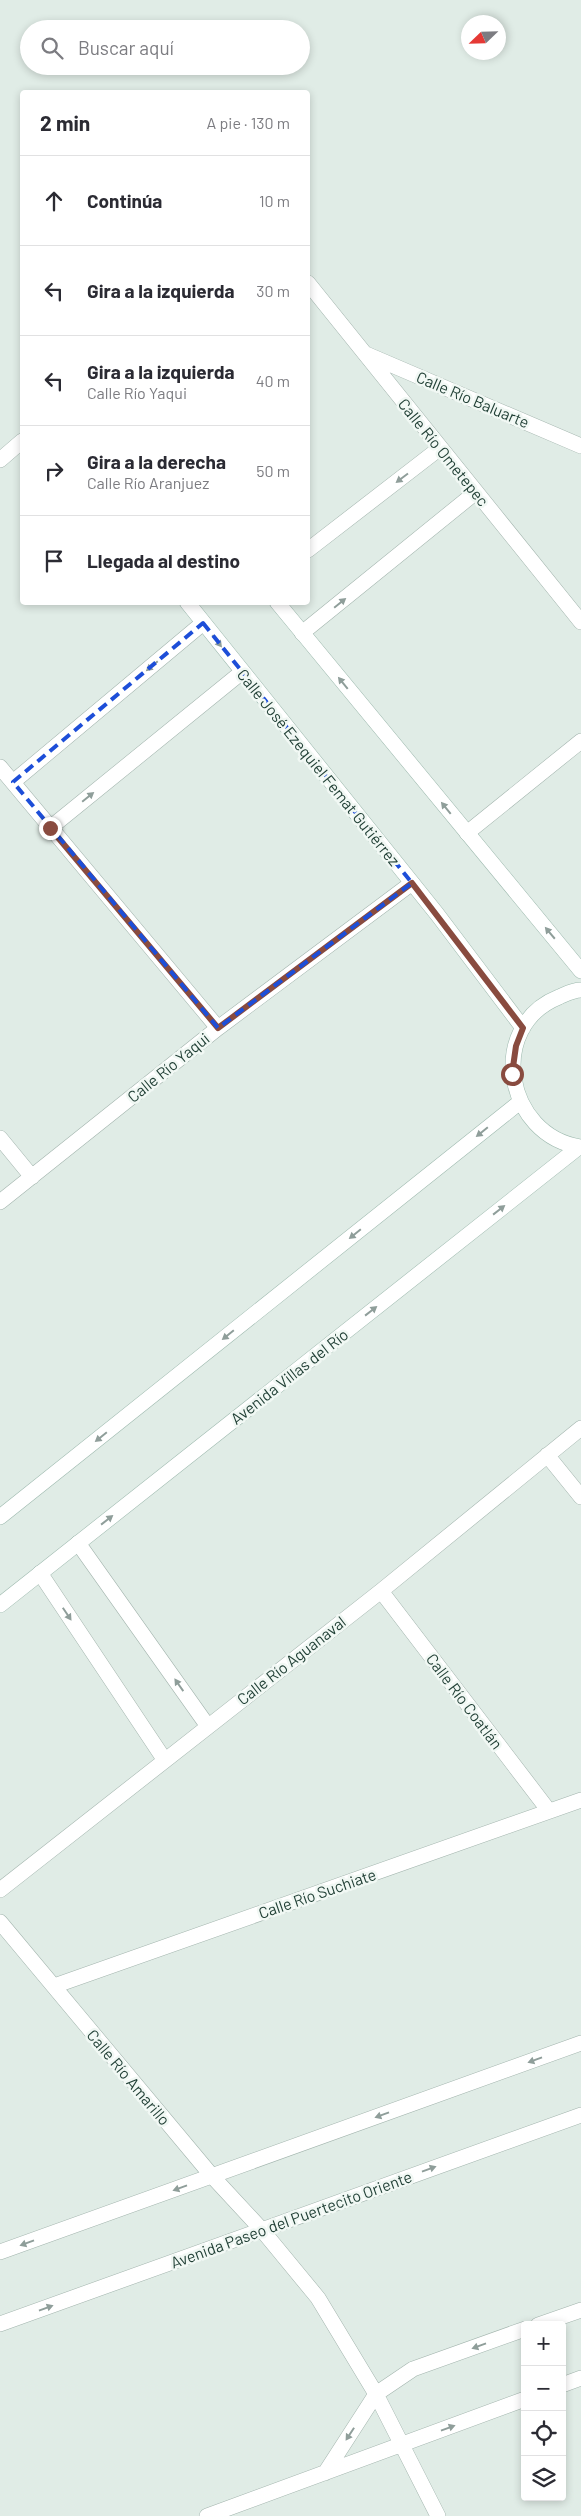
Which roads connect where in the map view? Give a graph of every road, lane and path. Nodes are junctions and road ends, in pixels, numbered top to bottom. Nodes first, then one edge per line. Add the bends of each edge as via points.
1 (310, 285) edge
2 (364, 353) junction
3 (20, 444) edge
4 (581, 446) edge
5 (440, 448) junction
6 (0, 460) edge
7 (476, 492) junction
8 (310, 548) edge
9 (189, 605) edge
10 (279, 605) edge
11 (581, 622) edge
12 (203, 623) junction
13 (302, 633) junction
14 (242, 672) junction
15 (581, 741) edge
16 (0, 767) edge
17 (13, 782) junction
18 (50, 828) junction
19 (467, 833) junction
20 (412, 883) junction
21 (581, 971) edge
22 (581, 990) edge
23 (218, 1028) junction
24 (523, 1028) junction
25 (520, 1102) junction
26 (0, 1138) edge
27 (580, 1147) edge
28 (32, 1177) junction
29 (0, 1202) edge
30 (581, 1428) edge
31 (547, 1455) junction
32 (581, 1497) edge
33 (0, 1517) edge
34 (78, 1543) junction
35 (40, 1573) junction
36 (381, 1591) junction
37 (0, 1605) edge
38 (207, 1725) junction
39 (164, 1759) junction
40 (581, 1800) edge
41 (549, 1811) junction
42 (0, 1890) edge
43 (0, 1922) edge
44 (54, 1986) junction
45 (581, 2043) edge
46 (581, 2115) edge
47 (212, 2176) junction
48 (262, 2230) junction
49 (0, 2252) edge
50 (581, 2310) edge
51 (549, 2321) edge
52 (0, 2324) edge
53 (521, 2331) edge
54 (581, 2378) edge
55 (566, 2384) edge
56 (376, 2394) junction
57 (521, 2400) edge
58 (402, 2444) junction
59 (325, 2472) junction
60 (207, 2516) edge
61 (438, 2516) edge

1 - 2 street, Calle Río Ometepec
2 - 4 street, Calle Río Baluarte
2 - 5 street, Calle Río Ometepec
3 - 6 street
5 - 7 street, Calle Río Ometepec
5 -> 8 street
7 - 11 street, Calle Río Ometepec
13 -> 7 street
9 - 12 street, Calle José Ezequiel Femat Gutiérrez
10 - 13 street
12 -> 14 street, Calle José Ezequiel Femat Gutiérrez
12 -> 17 street
19 -> 13 street
18 -> 14 street
14 - 20 street, Calle José Ezequiel Femat Gutiérrez
15 - 19 street
16 - 17 street
17 - 18 street
18 - 23 street
21 -> 19 street
20 - 23 street, Calle Río Yaqui
20 - 24 street, Calle José Ezequiel Femat Gutiérrez
22 - 24 street via 550,1000
23 - 28 street, Calle Río Yaqui
24 - 25 street via 516,1046 512,1074
25 - 27 street via 536,1125 556,1139
25 -> 33 street
26 - 28 street
34 -> 27 street, Avenida Villas del Río
28 - 29 street, Calle Río Yaqui
30 - 31 street, Calle Río Aguanaval
31 - 32 street
31 - 36 street, Calle Río Aguanaval
34 - 35 street, Avenida Villas del Río
38 -> 34 street
35 - 37 street, Avenida Villas del Río
35 -> 39 street
36 - 38 street, Calle Río Aguanaval
36 - 41 street, Calle Río Coatlán
38 - 39 street, Calle Río Aguanaval
39 - 42 street, Calle Río Aguanaval
40 - 41 street, Calle Río Suchiate
41 - 44 street, Calle Río Suchiate
43 - 44 street, Calle Río Amarillo
44 - 47 street, Calle Río Amarillo
45 -> 47 street
48 -> 46 street, Avenida Paseo del Puertecito Oriente
47 - 48 street, Calle Río Amarillo
47 -> 49 street
52 -> 48 street, Avenida Paseo del Puertecito Oriente
48 - 56 street, Calle Río Amarillo via 318,2298
50 - 51 street
53 -> 56 street via 413,2369
54 - 55 street
56 - 58 street, Calle Río Amarillo
56 -> 59 street
58 -> 57 street
58 - 59 street
58 - 61 street, Calle Río Amarillo
59 - 60 street

